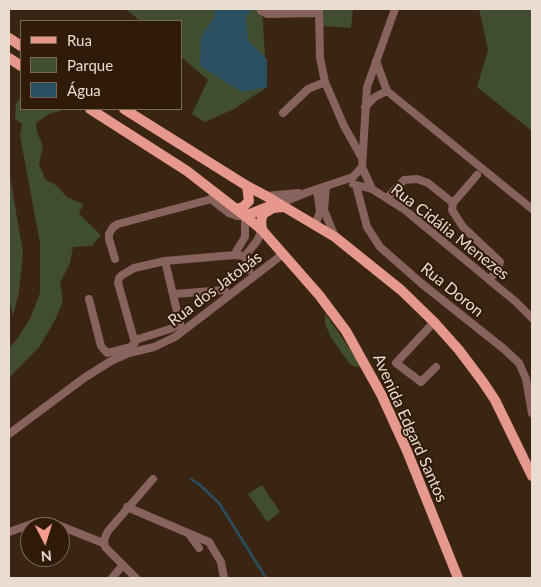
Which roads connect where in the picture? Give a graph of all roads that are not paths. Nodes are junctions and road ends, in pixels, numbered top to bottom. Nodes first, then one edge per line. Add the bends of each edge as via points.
1 (260, 9) edge
2 (395, 9) edge
3 (319, 11) edge
4 (9, 38) edge
5 (20, 45) edge
6 (9, 58) edge
7 (376, 61) junction
8 (20, 65) edge
9 (326, 82) junction
10 (387, 92) junction
11 (365, 107) junction
12 (92, 110) edge
13 (126, 110) edge
14 (282, 113) dead end
15 (362, 158) junction
16 (362, 167) junction
17 (477, 175) dead end
18 (342, 180) junction
19 (356, 185) junction
20 (247, 186) junction
21 (326, 187) junction
22 (317, 189) junction
23 (372, 189) junction
24 (308, 192) junction
25 (213, 195) junction
26 (266, 196) junction
27 (387, 198) junction
28 (453, 203) junction
29 (281, 205) junction
30 (236, 209) junction
31 (532, 209) edge
32 (245, 216) junction
33 (315, 225) junction
34 (262, 230) junction
35 (335, 237) junction
36 (283, 254) junction
37 (234, 256) junction
38 (245, 256) junction
39 (115, 259) dead end
40 (165, 261) junction
41 (249, 270) dead end
42 (489, 280) junction
43 (225, 290) dead end
44 (174, 294) junction
45 (89, 299) dead end
46 (532, 318) edge
47 (433, 324) junction
48 (135, 340) junction
49 (436, 367) dead end
50 (532, 413) edge
51 (9, 434) edge
52 (532, 476) edge
53 (153, 479) dead end
54 (127, 507) junction
55 (9, 532) edge
56 (188, 533) junction
57 (103, 543) junction
58 (200, 548) dead end
59 (122, 566) junction
60 (112, 578) edge
61 (136, 578) edge
62 (224, 578) edge
63 (458, 578) edge

1 - 3 street via 266,14
2 - 7 street
3 - 9 street via 320,58
4 - 5 main road
6 - 8 main road
7 - 10 street
7 - 11 street via 367,87
9 - 14 street via 308,89
9 - 15 street via 344,126
10 - 11 street
10 - 31 street
11 - 15 street
12 - 25 main road, Avenida Edgard Santos via 145,143
13 - 20 main road
15 - 16 street
16 - 18 street via 353,176
16 - 23 street, Rua Cidália Menezes
17 - 28 street
18 - 19 street, Rua Cidália Menezes
18 - 21 street
19 - 23 street, Rua Cidália Menezes
19 - 50 street, Rua Doron via 367,227 380,247 520,363
20 - 26 main road
20 - 30 main road via 248,201
21 - 22 street
21 - 35 street via 325,214
22 - 24 street
22 - 33 street via 320,212
23 - 27 street, Rua Cidália Menezes
24 - 26 street
24 - 29 street
25 - 30 main road, Avenida Edgard Santos
25 - 32 street via 229,213
25 - 39 street via 113,227 109,234
26 - 29 main road
27 - 28 street via 404,180 417,179 428,183
27 - 42 street, Rua Cidália Menezes
28 - 42 street via 454,213 464,227 500,262
29 - 32 main road
29 - 33 main road
29 - 34 main road via 266,211 262,217
30 - 32 main road, Avenida Edgard Santos
32 - 34 main road, Avenida Edgard Santos
32 - 37 street via 245,237
33 - 35 main road
34 - 36 main road, Avenida Edgard Santos
34 - 38 street
35 - 47 main road via 401,290
36 - 51 street, Rua dos Jatobás via 175,337 111,361
36 - 63 main road, Avenida Edgard Santos via 335,316 364,362 407,451
37 - 38 street
37 - 40 street
38 - 41 street
40 - 44 street
40 - 48 street via 134,268 119,278
42 - 46 street, Rua Cidália Menezes
43 - 44 street
44 - 48 street via 180,324
45 - 48 street via 104,351 130,347
47 - 49 street via 396,363 421,382
47 - 52 main road via 459,350 495,400
53 - 54 street
54 - 56 street
54 - 57 street via 108,530
55 - 57 street via 48,521
56 - 58 street
56 - 62 street via 209,542 221,562
57 - 59 street
59 - 60 street
59 - 61 street

